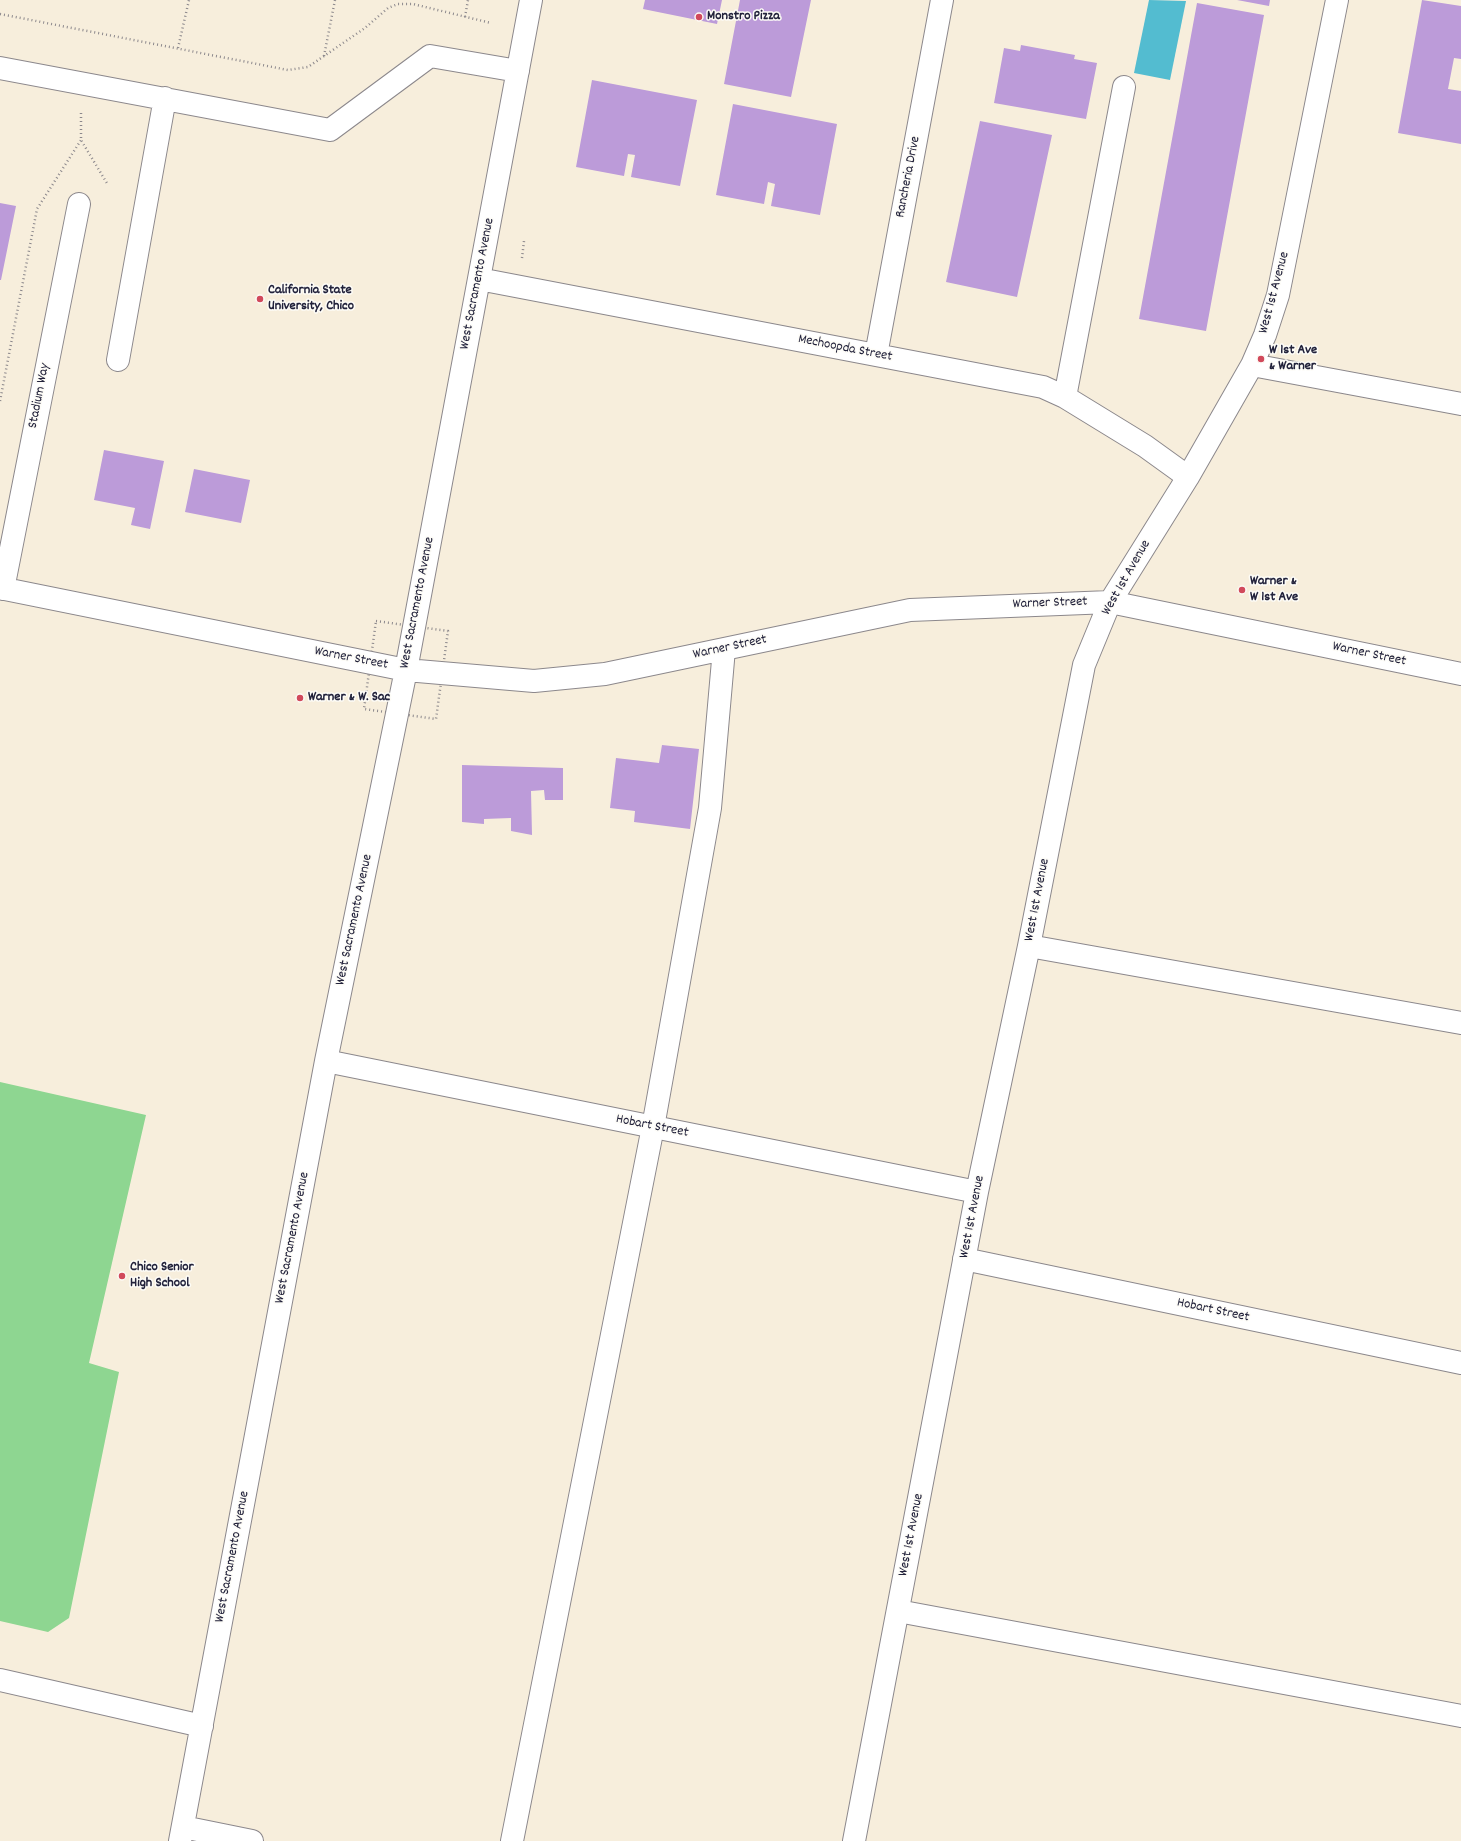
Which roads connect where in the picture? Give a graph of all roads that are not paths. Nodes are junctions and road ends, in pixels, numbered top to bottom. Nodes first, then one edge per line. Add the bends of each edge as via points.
1 (532, 0) edge
2 (942, 0) edge
3 (1337, 0) edge
4 (0, 68) edge
5 (518, 71) junction
6 (1124, 87) dead end
7 (165, 98) junction
8 (79, 204) dead end
9 (479, 279) junction
10 (876, 355) junction
11 (118, 360) dead end
12 (1252, 365) junction
13 (1065, 397) junction
14 (1461, 404) edge
15 (1188, 477) junction
16 (1, 588) edge
17 (1110, 602) junction
18 (724, 649) junction
19 (406, 670) junction
20 (1461, 674) edge
21 (1029, 946) junction
22 (1461, 1024) edge
23 (326, 1061) junction
24 (653, 1127) junction
25 (977, 1192) junction
26 (964, 1259) junction
27 (1461, 1363) edge
28 (898, 1611) junction
29 (0, 1680) edge
30 (1461, 1716) edge
31 (202, 1726) junction
32 (181, 1834) edge
33 (252, 1841) edge
34 (512, 1841) edge
35 (854, 1841) edge

1 - 5 street, West Sacramento Avenue
2 - 10 street, Rancheria Drive
3 - 12 street, West 1st Avenue via 1278,295
4 - 7 street
5 - 7 street via 430,56 330,130
5 - 9 street, West Sacramento Avenue
6 - 13 street
7 - 11 street
8 - 16 street, Stadium Way
9 - 10 street, Mechoopda Street
9 - 19 street, West Sacramento Avenue
10 - 13 street, Mechoopda Street via 1043,387
12 - 14 street
12 - 15 street, West 1st Avenue
13 - 15 street, Mechoopda Street via 1145,446
15 - 17 street, West 1st Avenue
16 - 19 street, Warner Street
17 - 18 street, Warner Street via 910,610
17 - 20 street, Warner Street
17 - 21 street, West 1st Avenue via 1084,666
18 - 19 street, Warner Street via 605,674 534,681
18 - 24 street via 710,808
19 - 23 street, West Sacramento Avenue
21 - 22 street
21 - 25 street, West 1st Avenue
23 - 24 street, Hobart Street
23 - 31 street, West Sacramento Avenue
24 - 25 street, Hobart Street
24 - 34 street
25 - 26 street, West 1st Avenue
26 - 27 street, Hobart Street
26 - 28 street, West 1st Avenue
28 - 30 street
28 - 35 street, West 1st Avenue
29 - 31 street
31 - 32 street, West Sacramento Avenue
32 - 33 street

